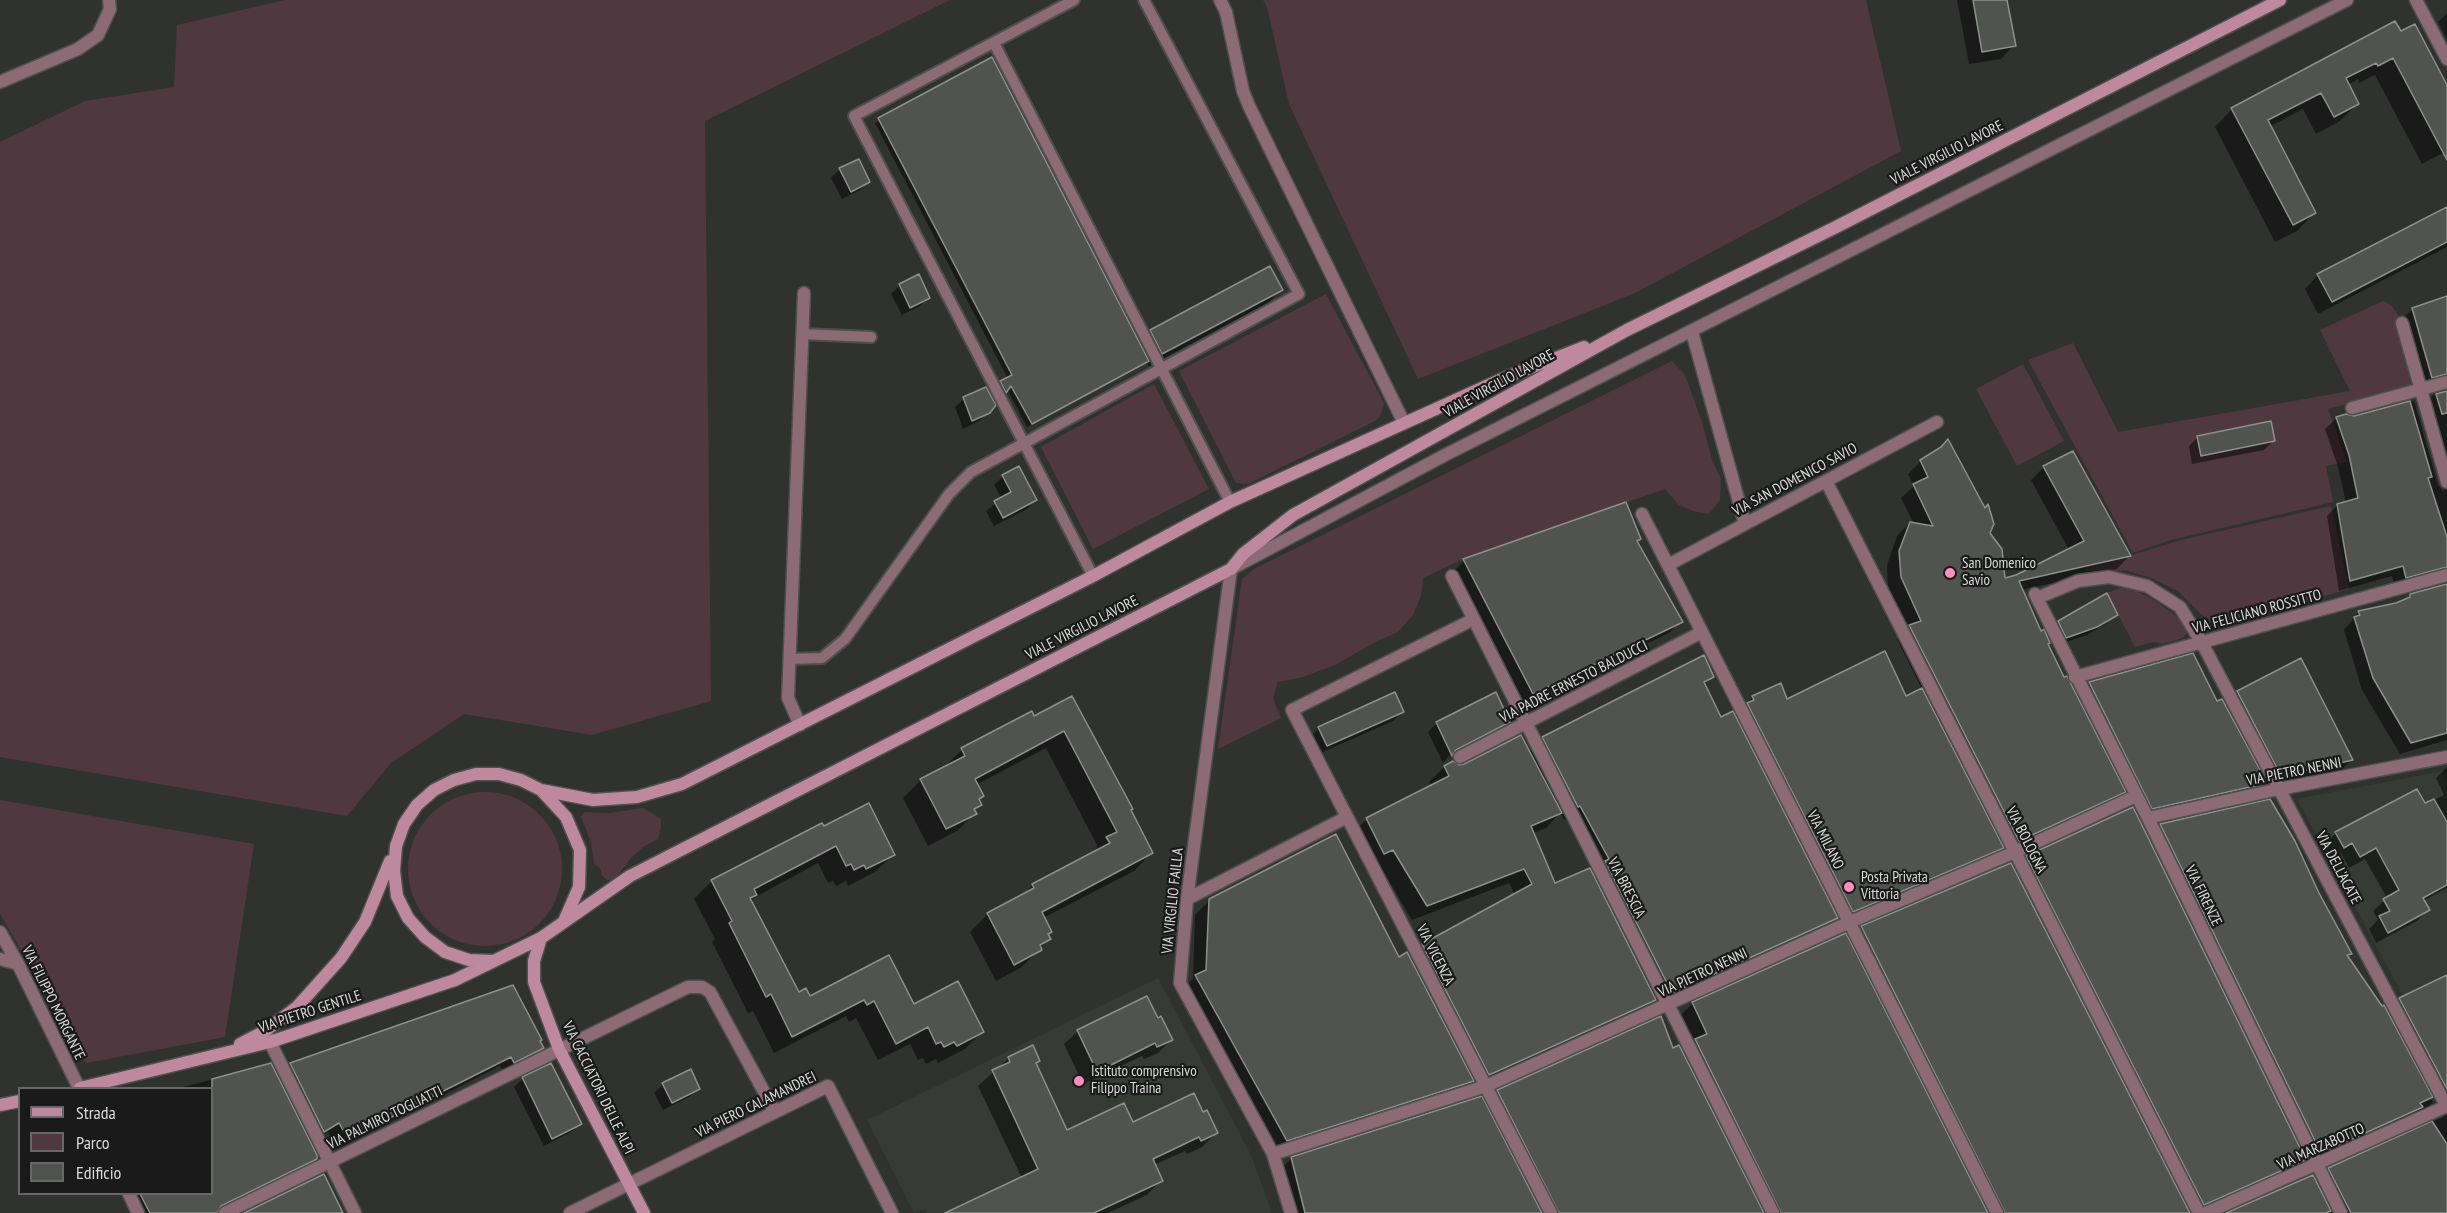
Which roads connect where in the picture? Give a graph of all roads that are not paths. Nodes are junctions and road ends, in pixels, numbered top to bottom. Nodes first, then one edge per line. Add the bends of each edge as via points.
1 (109, 0) edge
2 (1074, 0) edge
3 (1144, 0) edge
4 (1220, 0) edge
5 (2280, 0) edge
6 (2347, 0) edge
7 (2416, 0) edge
8 (994, 43) junction
9 (2447, 59) edge
10 (0, 82) edge
11 (804, 293) dead end
12 (2402, 323) dead end
13 (1627, 330) junction
14 (1692, 332) junction
15 (802, 334) junction
16 (871, 337) dead end
17 (1161, 369) junction
18 (2447, 381) edge
19 (2420, 389) junction
20 (2352, 408) dead end
21 (1404, 423) junction
22 (1937, 423) dead end
23 (1024, 444) junction
24 (1826, 481) junction
25 (2447, 482) edge
26 (1230, 502) junction
27 (1642, 514) dead end
28 (1745, 524) junction
29 (1668, 565) junction
30 (1231, 569) junction
31 (2447, 575) edge
32 (1093, 576) junction
33 (1452, 576) dead end
34 (2036, 596) joint
35 (1474, 619) junction
36 (1702, 632) junction
37 (2202, 643) junction
38 (789, 659) junction
39 (2075, 677) junction
40 (1527, 723) junction
41 (800, 725) junction
42 (1460, 757) dead end
43 (2447, 757) edge
44 (2279, 789) junction
45 (541, 790) junction
46 (2136, 796) junction
47 (1347, 817) junction
48 (2148, 818) junction
49 (396, 846) junction
50 (2014, 852) junction
51 (1186, 900) junction
52 (564, 920) junction
53 (1850, 922) junction
54 (0, 932) edge
55 (541, 938) junction
56 (0, 959) edge
57 (494, 961) junction
58 (18, 964) junction
59 (1668, 1005) junction
60 (267, 1037) junction
61 (559, 1049) junction
62 (1486, 1086) junction
63 (79, 1087) edge
64 (88, 1087) edge
65 (18, 1101) edge
66 (0, 1105) edge
67 (2447, 1107) edge
68 (776, 1112) junction
69 (1273, 1154) junction
70 (329, 1162) junction
71 (2318, 1165) junction
72 (630, 1184) junction
73 (129, 1195) edge
74 (138, 1213) edge
75 (225, 1213) edge
76 (354, 1213) edge
77 (570, 1213) edge
78 (644, 1213) edge
79 (892, 1213) edge
80 (1291, 1213) edge
81 (1551, 1213) edge
82 (1773, 1213) edge
83 (1997, 1213) edge
84 (2199, 1213) edge
85 (2206, 1213) edge
86 (2341, 1213) edge

1 - 10 street via 110,9 98,35 78,49
2 - 8 lane
3 - 17 lane via 1299,294
4 - 21 street via 1249,106
5 - 13 street, VIALE VIRGILIO LAVORE
6 - 14 street
7 - 9 street
8 - 17 lane
8 - 23 lane via 854,116
11 - 15 street
12 - 19 street
13 - 21 street, VIALE VIRGILIO LAVORE
13 - 30 street, VIALE VIRGILIO LAVORE via 1293,515 1243,554
14 - 28 street
14 - 30 street via 1447,454
15 - 16 lane
15 - 38 street
17 - 23 lane
17 - 26 lane
18 - 19 street
19 - 20 street
19 - 25 street
21 - 26 street, VIALE VIRGILIO LAVORE
22 - 24 street, VIA SAN DOMENICO SAVIO
23 - 32 lane
23 - 38 lane via 971,472 949,494 834,651 822,658
24 - 28 street, VIA SAN DOMENICO SAVIO
24 - 50 street, VIA BOLOGNA
26 - 32 street, VIALE VIRGILIO LAVORE
27 - 29 street, VIA MILANO
28 - 29 street, VIA SAN DOMENICO SAVIO
29 - 36 street, VIA MILANO
30 - 51 street, VIA VIRGILIO FAILLA
30 - 52 street, VIALE VIRGILIO LAVORE via 630,876
31 - 37 street, VIA FELICIANO ROSSITTO
32 - 41 street, VIALE VIRGILIO LAVORE
33 - 35 street, VIA BRESCIA
34 - 37 street, VIA DELL'ACATE via 2078,581 2109,577 2147,586 2180,607
34 - 39 street, VIA FIRENZE
35 - 40 street, VIA BRESCIA
35 - 47 street, VIA VICENZA via 1292,710
36 - 40 street, VIA PADRE ERNESTO BALDUCCI
36 - 53 street, VIA MILANO
37 - 39 street, VIA FELICIANO ROSSITTO
37 - 44 street, VIA DELL'ACATE
38 - 41 street via 788,698
39 - 46 street, VIA FIRENZE
40 - 42 street, VIA PADRE ERNESTO BALDUCCI
40 - 59 street, VIA BRESCIA
41 - 45 street, VIALE VIRGILIO LAVORE via 682,784 637,797 593,800
43 - 44 street, VIA PIETRO NENNI
44 - 48 street, VIA PIETRO NENNI
44 - 67 street, VIA DELL'ACATE
45 - 49 street via 499,774 476,774 454,780 417,805
45 - 52 street via 566,817 580,850 579,887
46 - 48 street, VIA FIRENZE
46 - 50 street, VIA PIETRO NENNI
47 - 51 street
47 - 62 street, VIA VICENZA
48 - 71 street, VIA FIRENZE
49 - 57 street via 393,871 398,896 419,931 446,952 469,960
49 - 60 street via 365,922 341,958
50 - 53 street, VIA PIETRO NENNI
50 - 84 street, VIA BOLOGNA
51 - 69 street, VIA VIRGILIO FAILLA via 1180,983
52 - 55 street, VIALE VIRGILIO LAVORE
53 - 59 street, VIA PIETRO NENNI
53 - 83 street, VIA MILANO
54 - 58 street, VIA FILIPPO MORGANTE
55 - 57 street, VIA PIETRO GENTILE
55 - 61 street, VIA CACCIATORI DELLE ALPI via 534,961 534,982
56 - 58 street
57 - 60 street, VIA PIETRO GENTILE via 455,980
58 - 63 street, VIA FILIPPO MORGANTE
59 - 62 street, VIA PIETRO NENNI
59 - 82 street, VIA BRESCIA
60 - 64 street, VIA PIETRO GENTILE via 221,1054
60 - 70 street
61 - 68 street, VIA PALMIRO TOGLIATTI via 688,987 702,987 710,992
61 - 70 street, VIA PALMIRO TOGLIATTI
61 - 72 street, VIA CACCIATORI DELLE ALPI
62 - 69 street, VIA PIETRO NENNI
62 - 81 street, VIA VICENZA
65 - 66 street
67 - 71 street, VIA MARZABOTTO
68 - 72 street, VIA PIERO CALAMANDREI
68 - 79 street, VIA PIERO CALAMANDREI via 828,1086
69 - 80 street, VIA VIRGILIO FAILLA
70 - 75 street, VIA PALMIRO TOGLIATTI
70 - 76 street
71 - 85 street, VIA MARZABOTTO
71 - 86 street, VIA FIRENZE
72 - 77 street, VIA PIERO CALAMANDREI
72 - 78 street, VIA CACCIATORI DELLE ALPI
73 - 74 street

